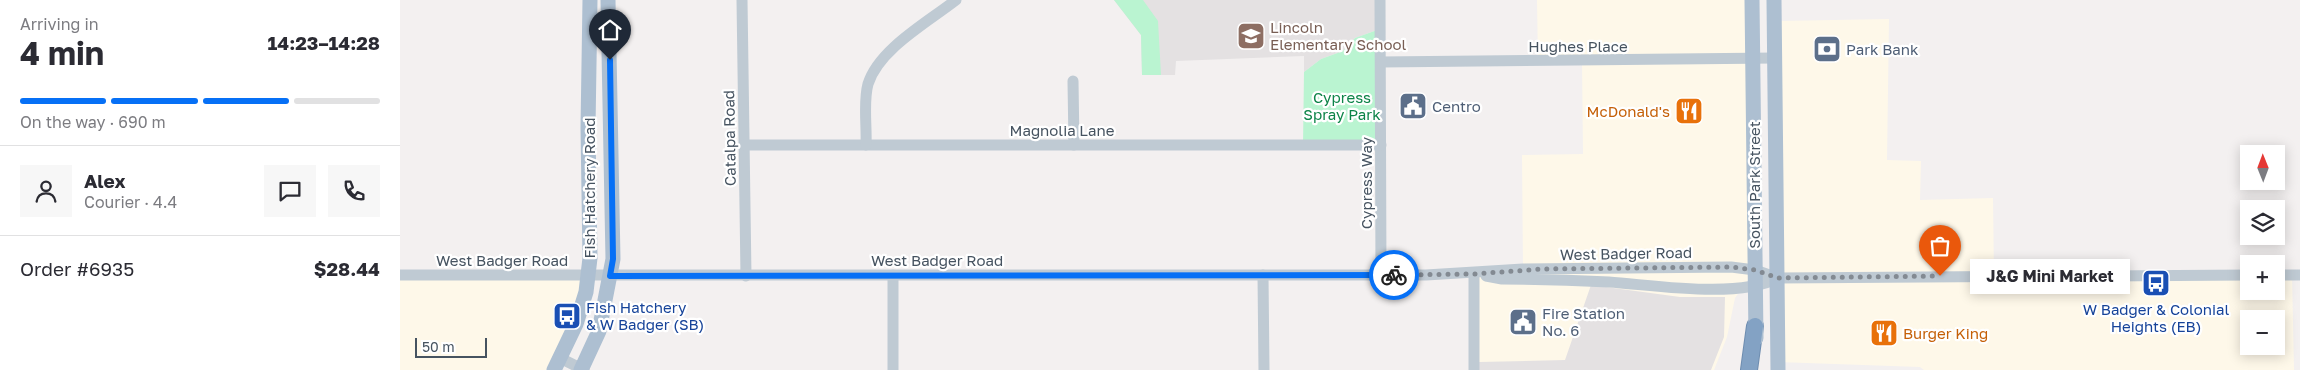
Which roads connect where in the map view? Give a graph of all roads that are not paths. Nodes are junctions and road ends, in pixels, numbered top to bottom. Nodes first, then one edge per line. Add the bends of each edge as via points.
1 (590, 0) edge
2 (608, 0) edge
3 (742, 0) edge
4 (956, 0) edge
5 (1380, 0) edge
6 (1752, 0) edge
7 (1774, 0) edge
8 (1753, 58) junction
9 (1775, 58) junction
10 (1381, 62) junction
11 (1073, 81) dead end
12 (744, 145) junction
13 (866, 145) junction
14 (1074, 145) junction
15 (1381, 145) junction
16 (1755, 270) junction
17 (1474, 274) junction
18 (400, 275) edge
19 (893, 275) junction
20 (1263, 275) junction
21 (1381, 275) junction
22 (2240, 275) edge
23 (588, 276) junction
24 (610, 276) junction
25 (746, 276) junction
26 (1778, 278) junction
27 (1755, 286) junction
28 (1755, 326) junction
29 (557, 364) edge
30 (582, 370) edge
31 (894, 370) edge
32 (1264, 370) edge
33 (1474, 370) edge
34 (1749, 370) edge
35 (1757, 370) edge
36 (1778, 370) edge

1 - 23 main road, Fish Hatchery Road
2 - 24 main road, Fish Hatchery Road via 613,259
3 - 12 street, Catalpa Road
4 - 13 street via 886,54 873,71 866,95
5 - 10 street, Cypress Way
6 - 8 main road, South Park Street
7 - 9 main road, South Park Street
8 - 9 street, Hughes Place
8 - 10 street, Hughes Place
8 - 16 main road, South Park Street
9 - 26 main road, South Park Street
10 - 15 street, Cypress Way
11 - 14 street
12 - 13 street, Magnolia Lane
12 - 25 street, Catalpa Road
13 - 14 street, Magnolia Lane
14 - 15 street, Magnolia Lane
15 - 21 street, Cypress Way
16 - 17 street, West Badger Road via 1740,267 1620,267
16 - 26 street, West Badger Road
16 - 27 main road, South Park Street
17 - 21 street, West Badger Road
17 - 27 street, West Badger Road via 1502,279 1582,280 1647,287
17 - 33 street
18 - 23 street, West Badger Road
19 - 20 street, West Badger Road
19 - 25 street, West Badger Road
19 - 31 street
20 - 21 street, West Badger Road
20 - 32 street
22 - 26 street, West Badger Road
23 - 24 street, West Badger Road
23 - 29 main road, Fish Hatchery Road via 576,324
24 - 25 street, West Badger Road
24 - 30 main road, Fish Hatchery Road via 599,331
26 - 27 street, West Badger Road
26 - 36 main road, South Park Street
27 - 28 main road, South Park Street
28 - 34 highway
28 - 35 main road, South Park Street
29 - 30 street

